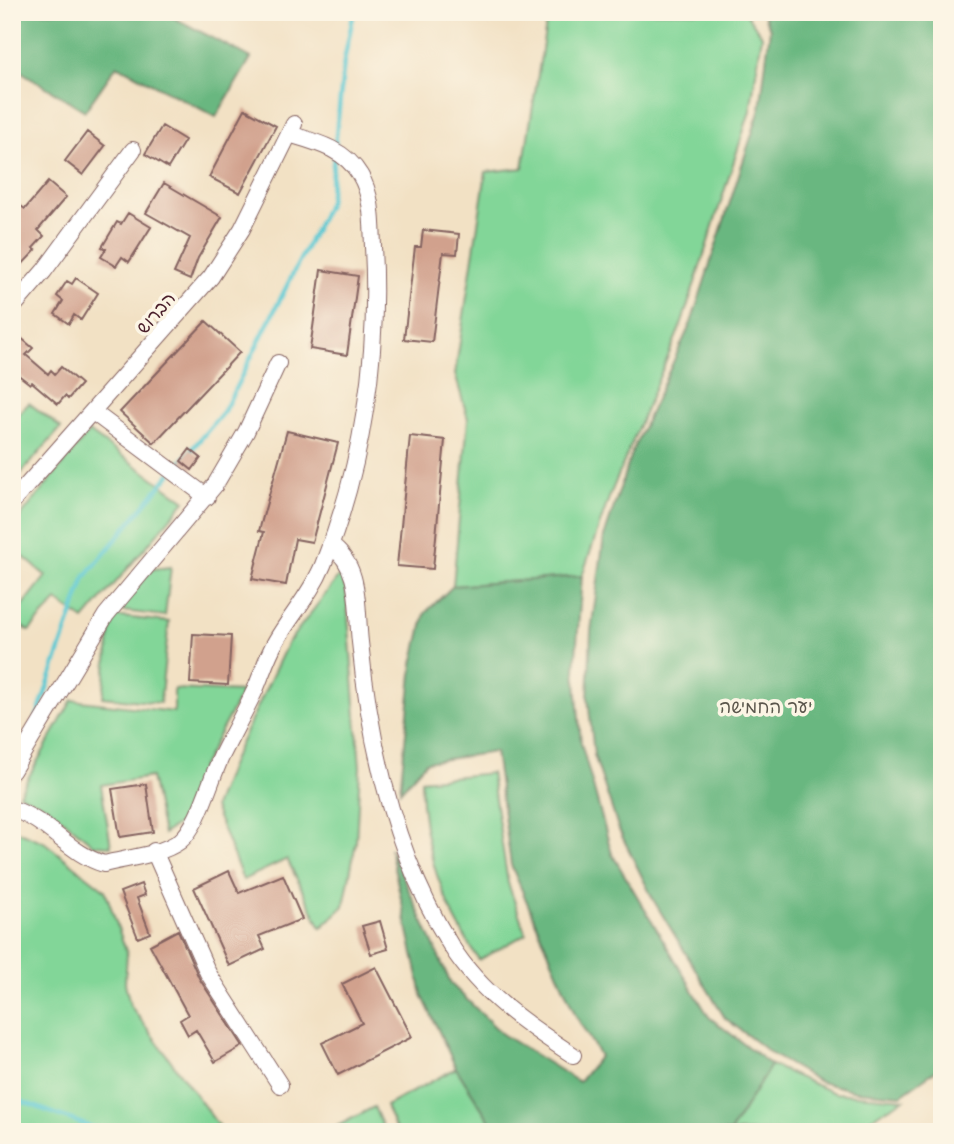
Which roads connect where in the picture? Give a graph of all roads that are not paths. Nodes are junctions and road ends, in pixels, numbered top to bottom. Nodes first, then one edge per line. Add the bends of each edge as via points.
1 (133, 150) dead end
2 (12, 308) edge
3 (278, 363) dead end
4 (93, 412) junction
5 (206, 497) junction
6 (12, 502) edge
7 (330, 545) junction
8 (12, 771) edge
9 (12, 809) edge
10 (154, 851) junction
11 (573, 1055) dead end
12 (280, 1085) dead end

1 - 2 street
3 - 5 street via 246,432
4 - 5 street
4 - 6 street, הברוש
4 - 7 street, הברוש via 211,277 242,229 292,129 342,155 362,177 369,199 374,292 369,378 356,455
5 - 8 street via 106,615
7 - 10 street via 307,596 275,642 188,832 180,841
7 - 11 street via 346,558 353,575 378,754 402,842 429,906 452,948 489,993
9 - 10 street via 41,821 104,864
10 - 12 street via 208,973

